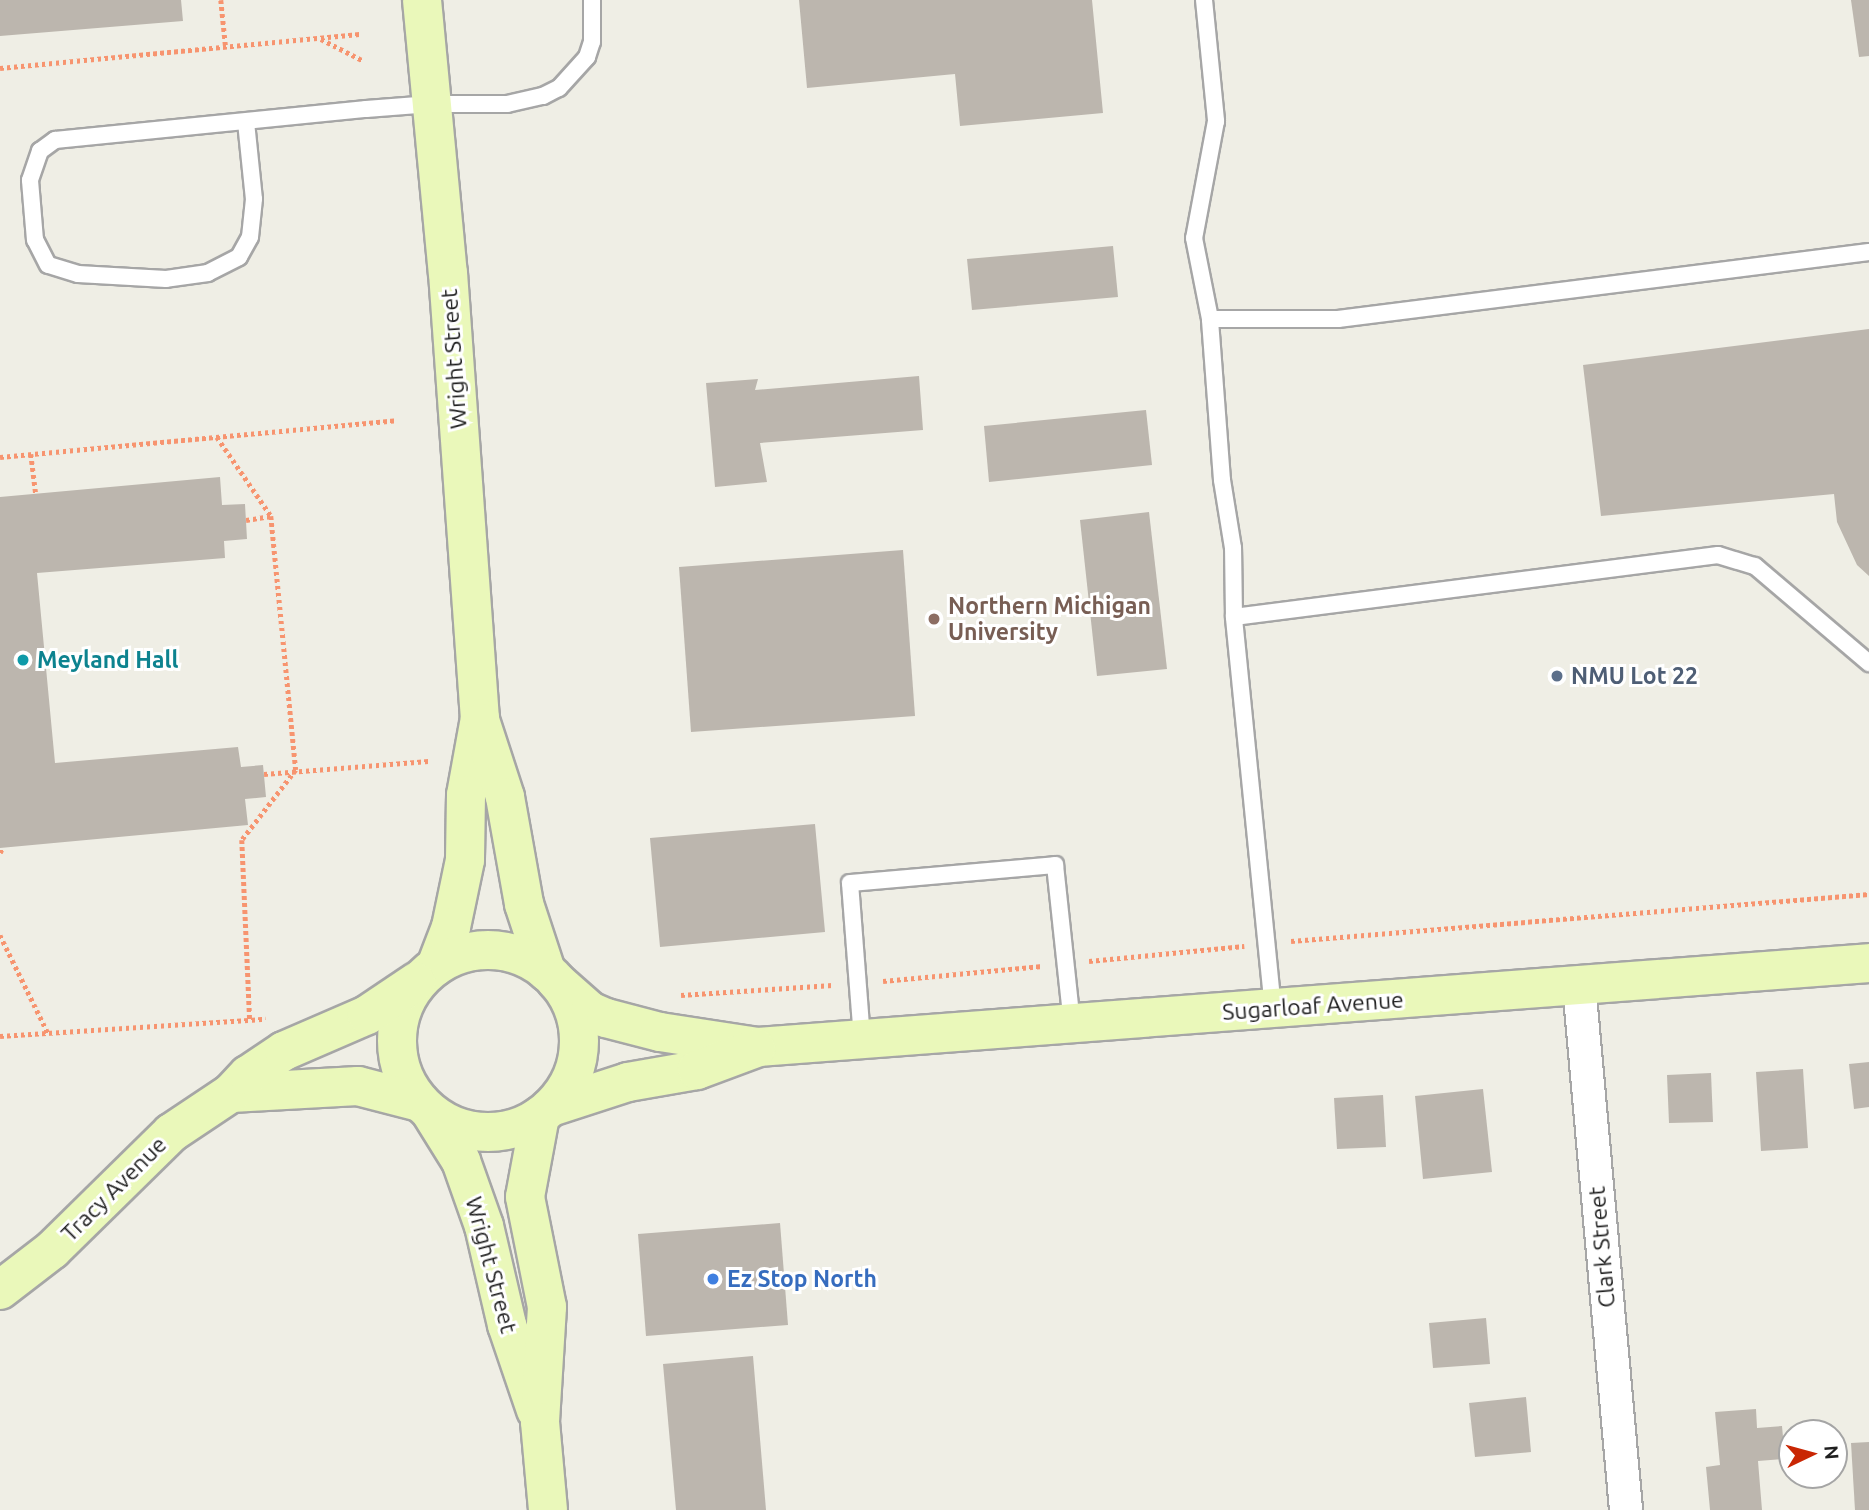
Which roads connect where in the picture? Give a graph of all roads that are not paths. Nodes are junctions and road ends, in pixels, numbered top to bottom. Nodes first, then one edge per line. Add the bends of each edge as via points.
1 (422, 0) edge
2 (592, 0) edge
3 (1204, 0) edge
4 (431, 104) junction
5 (246, 122) junction
6 (1869, 252) edge
7 (1210, 320) junction
8 (1234, 617) junction
9 (1869, 663) edge
10 (480, 718) junction
11 (1869, 964) edge
12 (428, 973) junction
13 (551, 976) junction
14 (1579, 985) junction
15 (1273, 1009) junction
16 (1072, 1025) junction
17 (862, 1039) junction
18 (758, 1047) junction
19 (231, 1093) junction
20 (425, 1107) junction
21 (546, 1111) junction
22 (0, 1290) edge
23 (540, 1422) junction
24 (548, 1510) edge
25 (1626, 1510) edge

1 - 4 main road, Wright Street
2 - 4 lane via 590,50 575,74 559,88 507,104
3 - 7 lane via 1216,121 1194,238
4 - 5 lane
4 - 10 main road, Wright Street
5 - 5 lane via 55,140 40,151 30,180 35,240 48,265 78,274 166,279 208,273 239,257 250,237 254,200
6 - 7 lane via 1338,319
7 - 8 lane via 1222,480 1233,548
8 - 9 lane via 1718,555 1755,566
8 - 15 lane
10 - 12 main road, Wright Street via 466,795 465,860 451,927
10 - 13 main road, Wright Street via 505,797 524,904
11 - 14 main road, Sugarloaf Avenue
12 - 13 main road via 482,949 523,957
12 - 19 main road, Tracy Avenue via 367,1015 268,1060
12 - 20 main road via 404,1004 397,1033 403,1077
13 - 18 main road, Sugarloaf Avenue via 590,1011 606,1018 660,1032
13 - 21 main road via 576,1017 579,1041 574,1069
14 - 15 main road, Sugarloaf Avenue
14 - 25 street, Clark Street
15 - 16 main road, Sugarloaf Avenue
16 - 17 main road, Sugarloaf Avenue
16 - 17 lane via 1055,865 850,883
17 - 18 main road, Sugarloaf Avenue
18 - 21 main road, Sugarloaf Avenue via 697,1070 628,1082
19 - 20 main road via 358,1086
19 - 22 main road, Tracy Avenue via 171,1133 52,1250
20 - 21 main road via 458,1128 486,1133 515,1128
20 - 23 main road, Wright Street via 461,1161 492,1249 507,1325
21 - 23 main road, Wright Street via 525,1197 548,1317
23 - 24 main road, Wright Street

